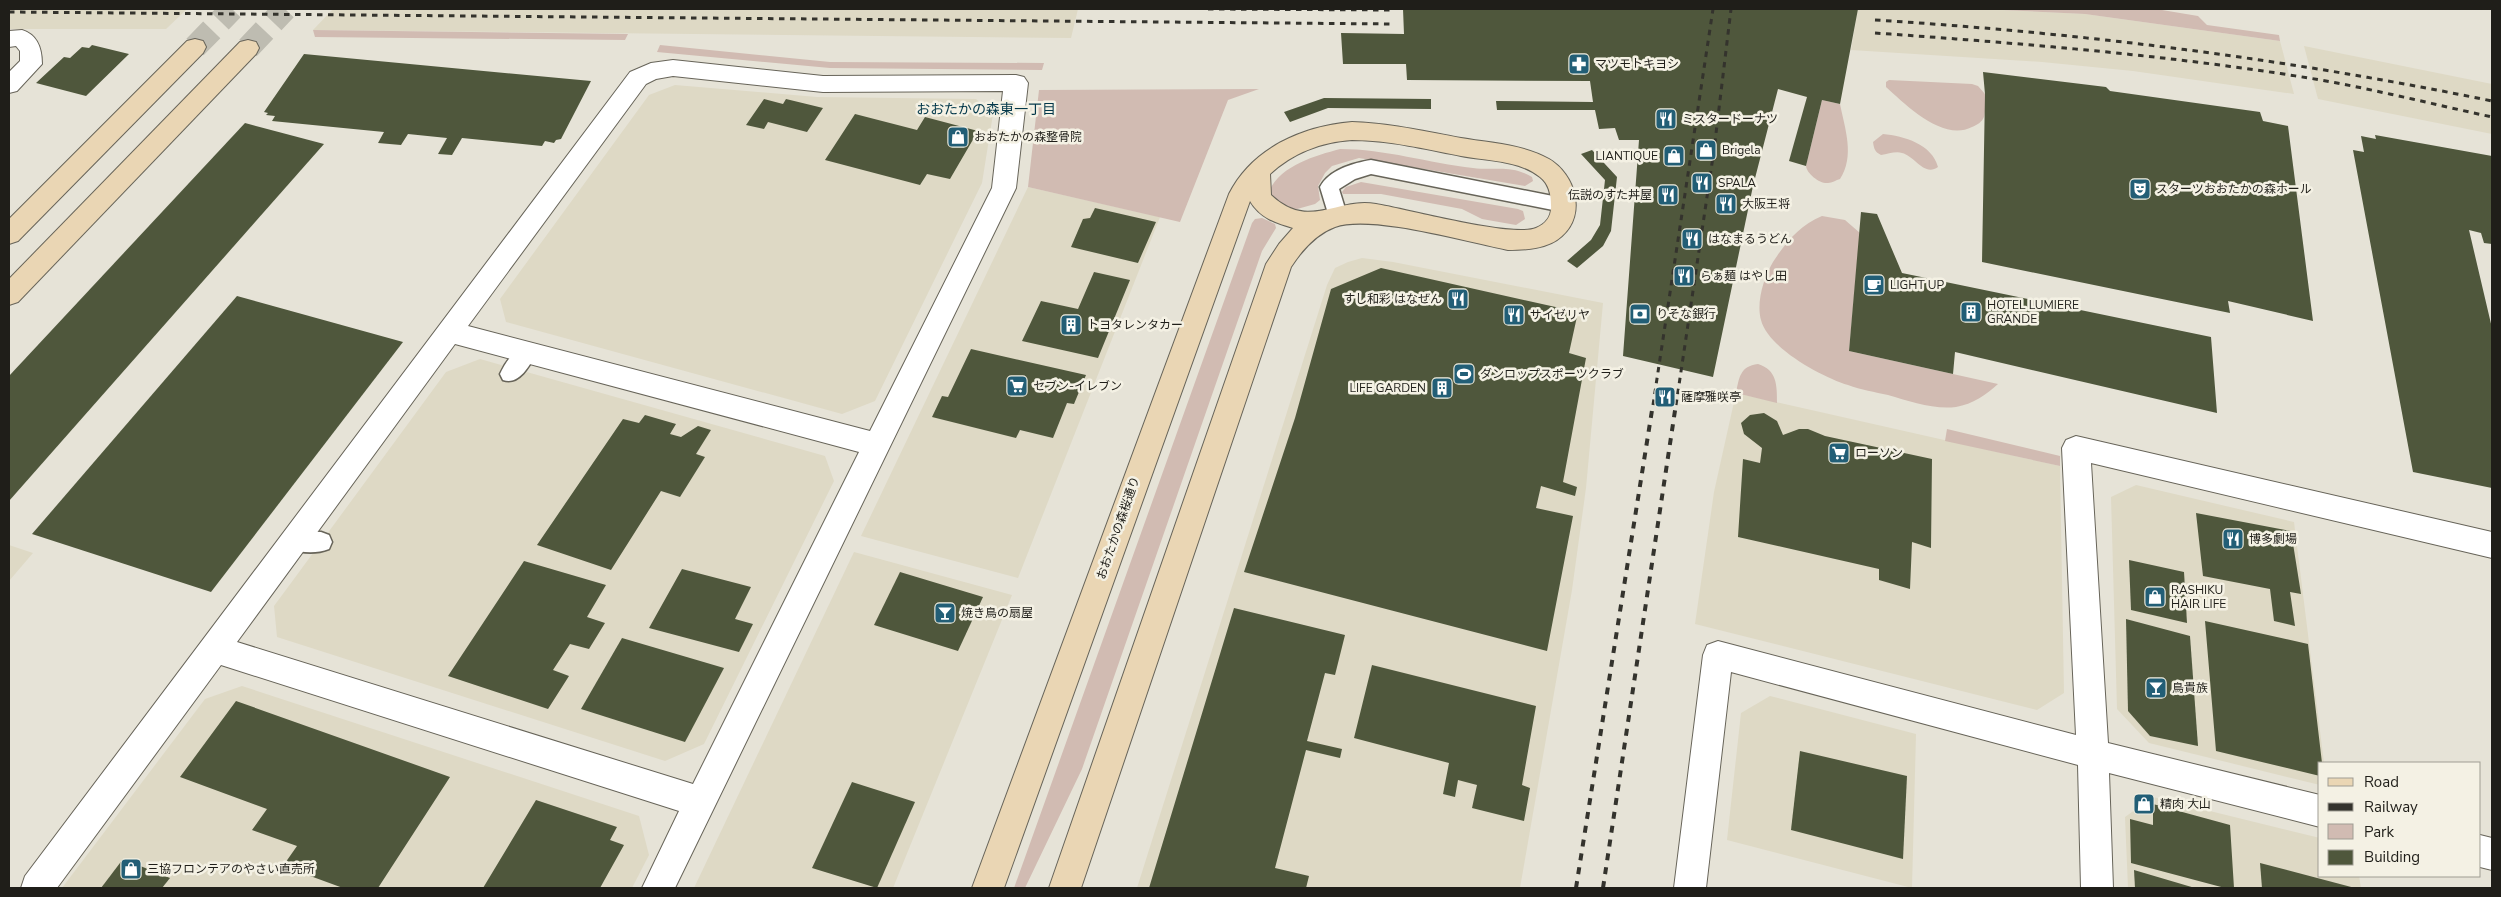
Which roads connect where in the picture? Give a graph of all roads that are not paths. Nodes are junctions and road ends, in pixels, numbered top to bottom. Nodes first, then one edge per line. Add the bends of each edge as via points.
1 (9, 39) edge
2 (195, 47) tunnel mouth
3 (248, 48) tunnel mouth
4 (9, 84) edge
5 (1258, 172) junction
6 (1563, 205) junction
7 (1327, 219) junction
8 (9, 234) edge
9 (9, 295) edge
10 (449, 332) junction
11 (527, 352) junction
12 (510, 374) dead end
13 (878, 445) junction
14 (2492, 544) edge
15 (215, 649) junction
16 (2093, 754) junction
17 (699, 802) junction
18 (2318, 810) edge
19 (37, 888) edge
20 (658, 888) edge
21 (988, 888) edge
22 (1065, 888) edge
23 (1690, 888) edge
24 (2097, 888) edge

1 - 4 street via 22,38 31,50 31,64
2 - 8 street
3 - 9 street
5 - 6 street, おおたかの森桜通り via 1278,155 1324,136 1352,131 1395,135 1523,158 1538,164 1558,182 1563,193
5 - 7 street via 1257,190 1264,203 1284,216
5 - 21 street, おおたかの森桜通り via 1247,184 1233,212
6 - 7 street via 1556,228 1526,241 1373,212
6 - 7 lane via 1371,167 1355,169 1340,176 1329,187
7 - 22 street via 1302,232 1279,264
10 - 11 street
10 - 13 street via 638,78 651,71 673,68 823,84 1016,83 1004,188
10 - 15 street via 308,542
11 - 12 lane
11 - 13 street
13 - 17 street
14 - 16 street via 2076,448
15 - 17 street
15 - 19 street
16 - 18 street
16 - 23 street via 1718,655
16 - 24 street
17 - 20 street

